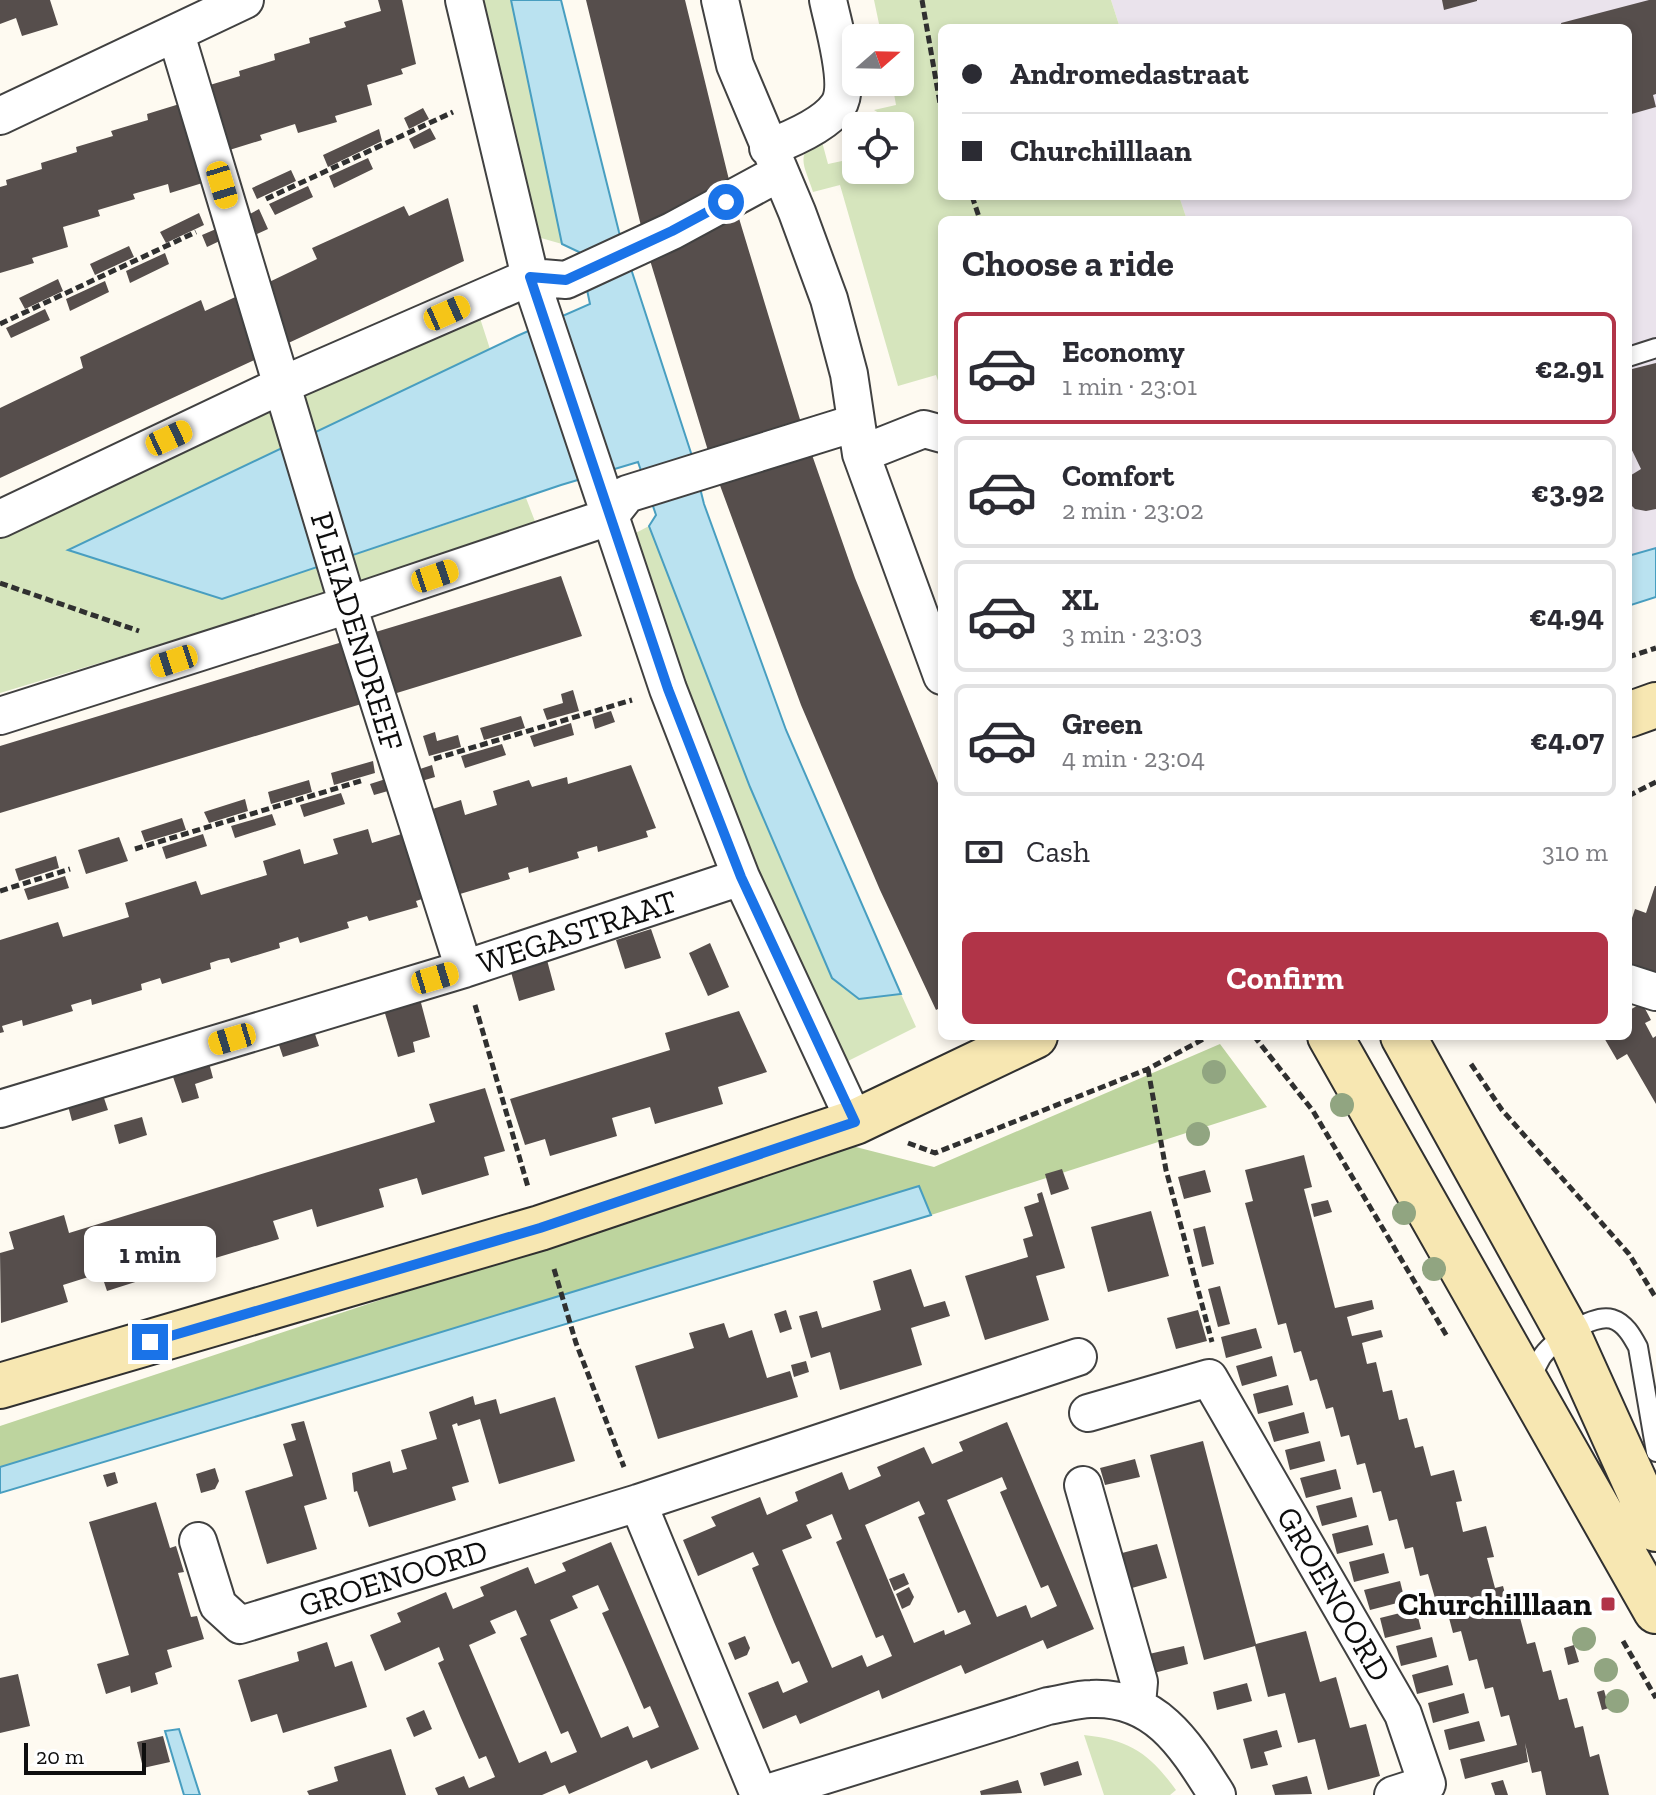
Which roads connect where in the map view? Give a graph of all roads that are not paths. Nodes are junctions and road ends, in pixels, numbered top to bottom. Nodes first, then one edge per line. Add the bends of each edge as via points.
1 (245, 0) edge
2 (464, 0) edge
3 (720, 0) edge
4 (828, 0) edge
5 (176, 34) junction
6 (0, 116) edge
7 (774, 160) junction
8 (530, 277) junction
9 (1656, 348) edge
10 (1632, 356) edge
11 (282, 385) junction
12 (938, 433) edge
13 (858, 438) junction
14 (618, 506) junction
15 (0, 519) edge
16 (348, 605) junction
17 (938, 665) edge
18 (1656, 705) edge
19 (1632, 714) edge
20 (0, 716) edge
21 (741, 877) junction
22 (464, 969) junction
23 (1632, 984) edge
24 (1656, 992) edge
25 (1027, 1040) edge
26 (1332, 1040) edge
27 (1405, 1040) edge
28 (0, 1109) edge
29 (855, 1122) junction
30 (1568, 1334) junction
31 (1078, 1357) dead end
32 (0, 1386) edge
33 (1527, 1387) junction
34 (1088, 1413) dead end
35 (1656, 1452) edge
36 (1083, 1485) dead end
37 (638, 1503) junction
38 (1656, 1529) edge
39 (198, 1541) dead end
40 (1656, 1611) edge
41 (1137, 1704) junction
42 (760, 1795) edge
43 (1217, 1795) edge
44 (1393, 1795) edge

1 - 5 street
2 - 8 street
3 - 7 street via 735,65
4 - 7 street via 844,79 839,105
5 - 6 street
5 - 11 street, PLEIADENDREEF
7 - 8 street via 672,231 566,280
7 - 13 street via 829,299 849,374
8 - 11 street
8 - 14 street via 596,476
9 - 10 lane
11 - 15 street
11 - 16 street, PLEIADENDREEF
12 - 13 street via 924,429
13 - 14 street via 743,457
13 - 17 street
14 - 16 street
14 - 21 street via 668,689
16 - 20 street
16 - 22 street, PLEIADENDREEF
18 - 19 street
21 - 22 street, WEGASTRAAT
21 - 29 street
22 - 28 street, WEGASTRAAT
23 - 24 street
25 - 29 street
26 - 33 street
27 - 30 street
29 - 32 street via 540,1228
30 - 33 lane via 1542,1355
30 - 35 lane via 1590,1320 1612,1318 1629,1331 1638,1347
30 - 38 street
31 - 37 street, GROENOORD
33 - 40 street
34 - 44 street, GROENOORD via 1209,1378 1403,1714 1427,1784
36 - 41 street via 1139,1682
37 - 39 street, GROENOORD via 240,1625 218,1605
37 - 42 street
41 - 42 street via 1092,1698 1048,1706
41 - 43 street via 1177,1734

